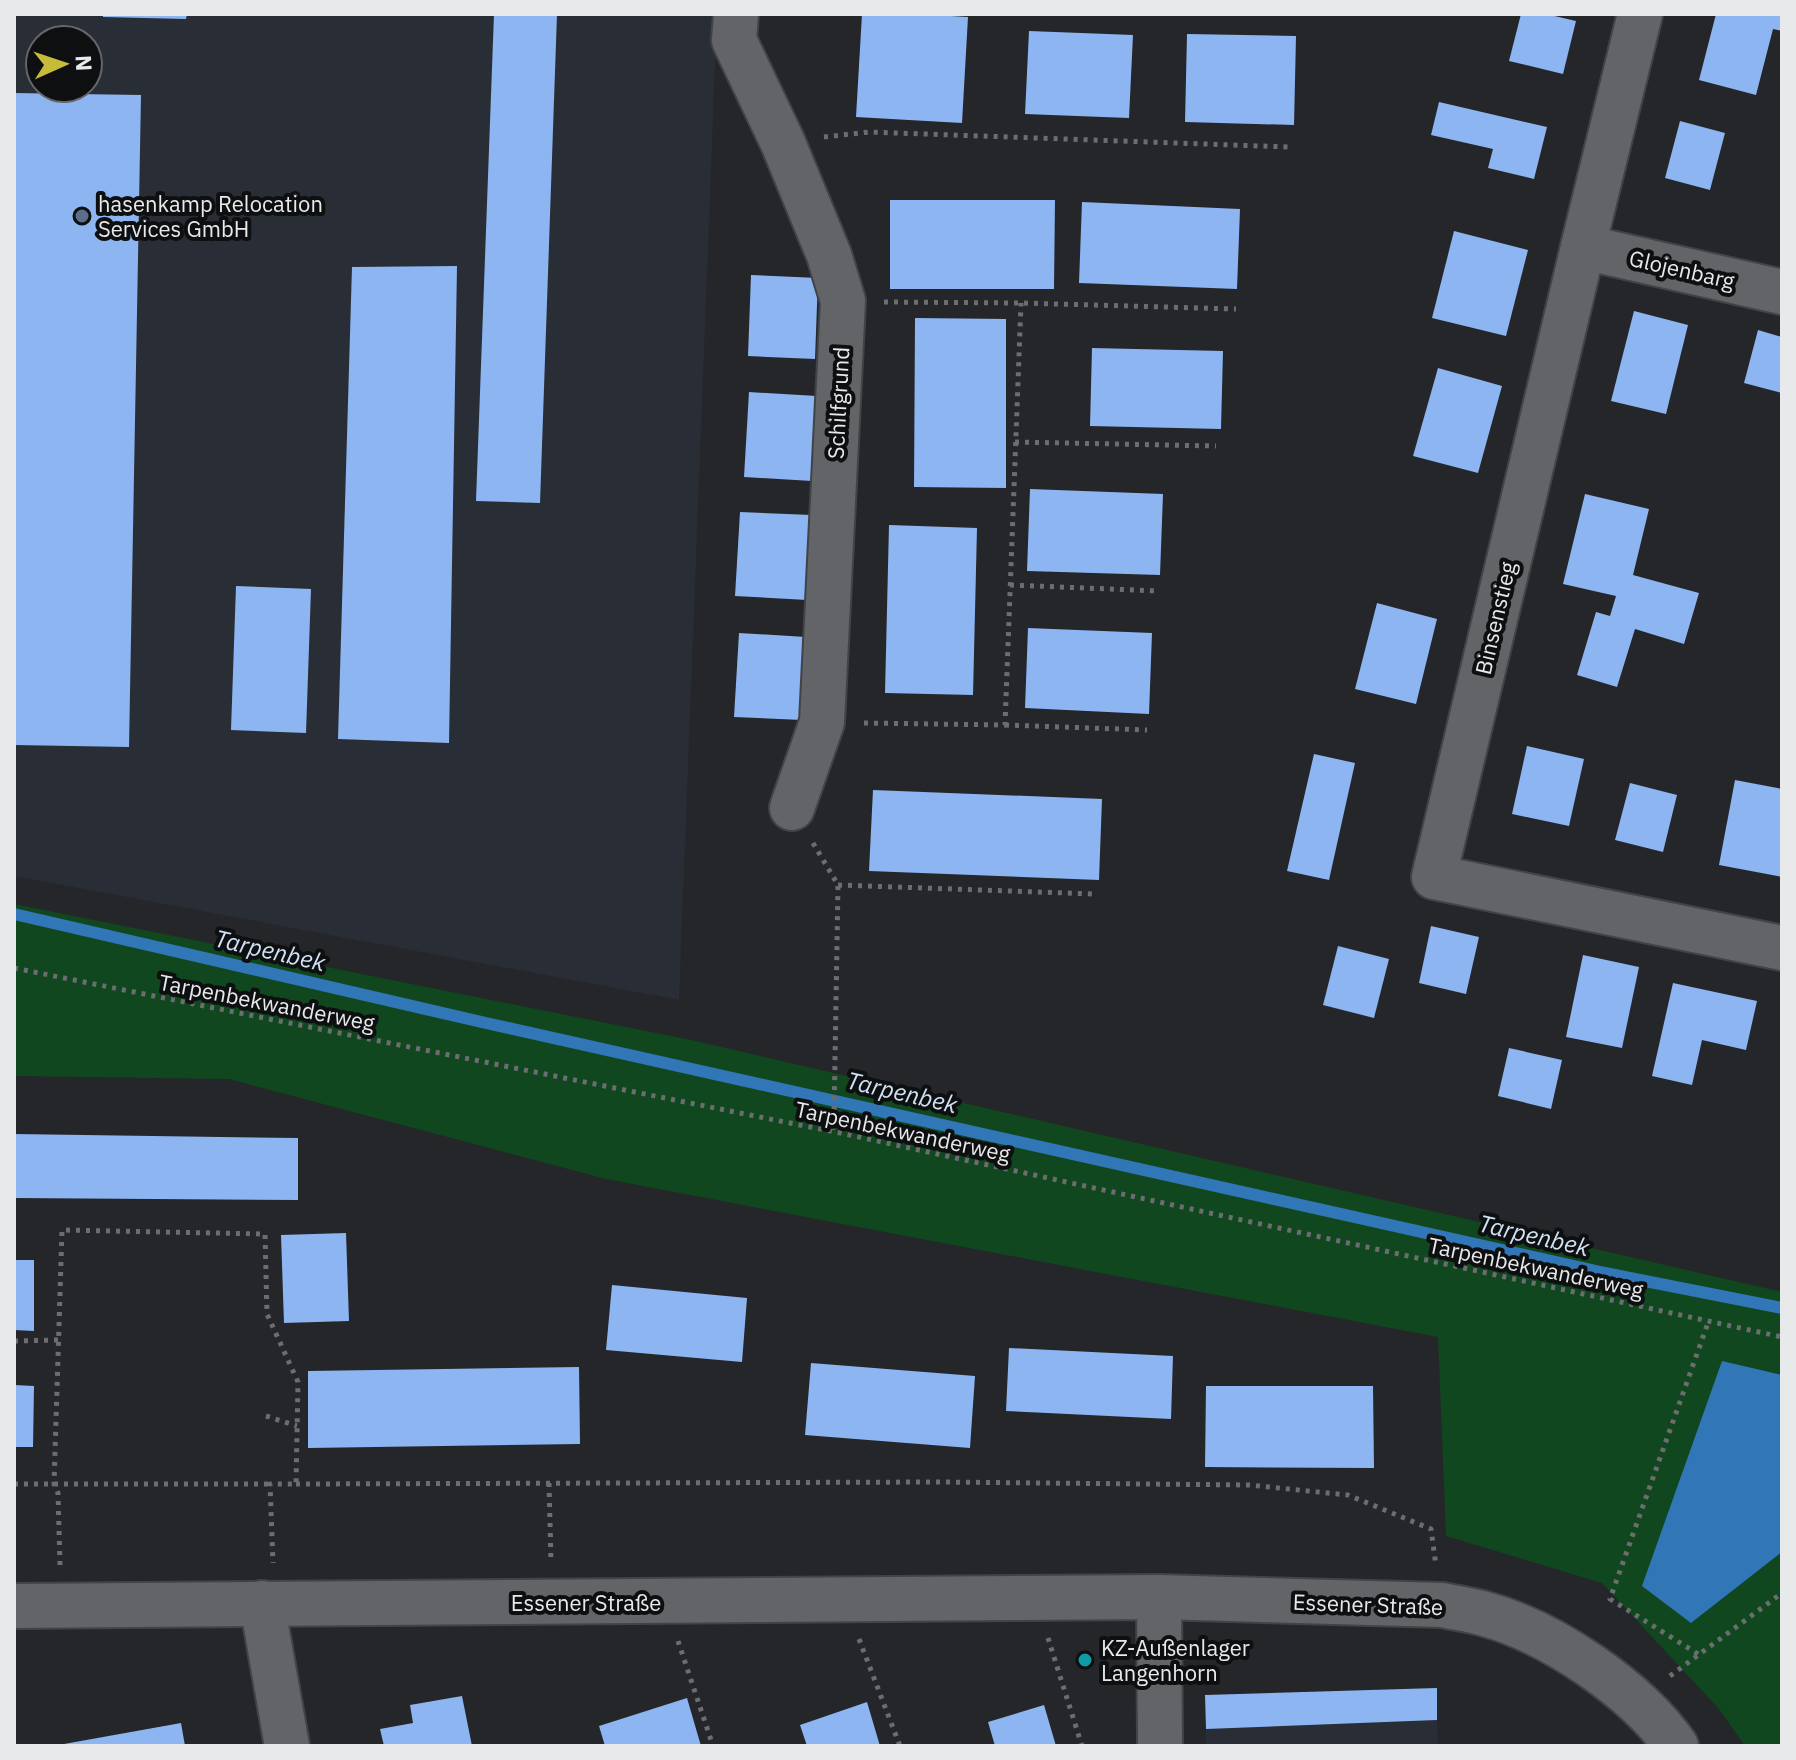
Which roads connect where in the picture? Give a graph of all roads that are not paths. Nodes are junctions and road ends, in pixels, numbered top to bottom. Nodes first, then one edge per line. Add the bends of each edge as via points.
1 (736, 14) edge
2 (1640, 14) edge
3 (1583, 247) junction
4 (1782, 292) edge
5 (792, 808) road end
6 (1782, 948) edge
7 (1159, 1597) junction
8 (268, 1603) junction
9 (14, 1606) edge
10 (287, 1746) edge
11 (1160, 1746) edge
12 (1676, 1746) edge

1 - 5 street, Schilfgrund via 734,40 783,143 843,301 822,722
2 - 3 street, Binsenstieg
3 - 4 street, Glojenbarg
3 - 6 street, Binsenstieg via 1434,877
7 - 8 street, Essener Straße
7 - 11 street
7 - 12 street, Essener Straße via 1442,1605 1487,1615 1535,1634 1611,1680
8 - 9 street, Essener Straße
8 - 10 street

